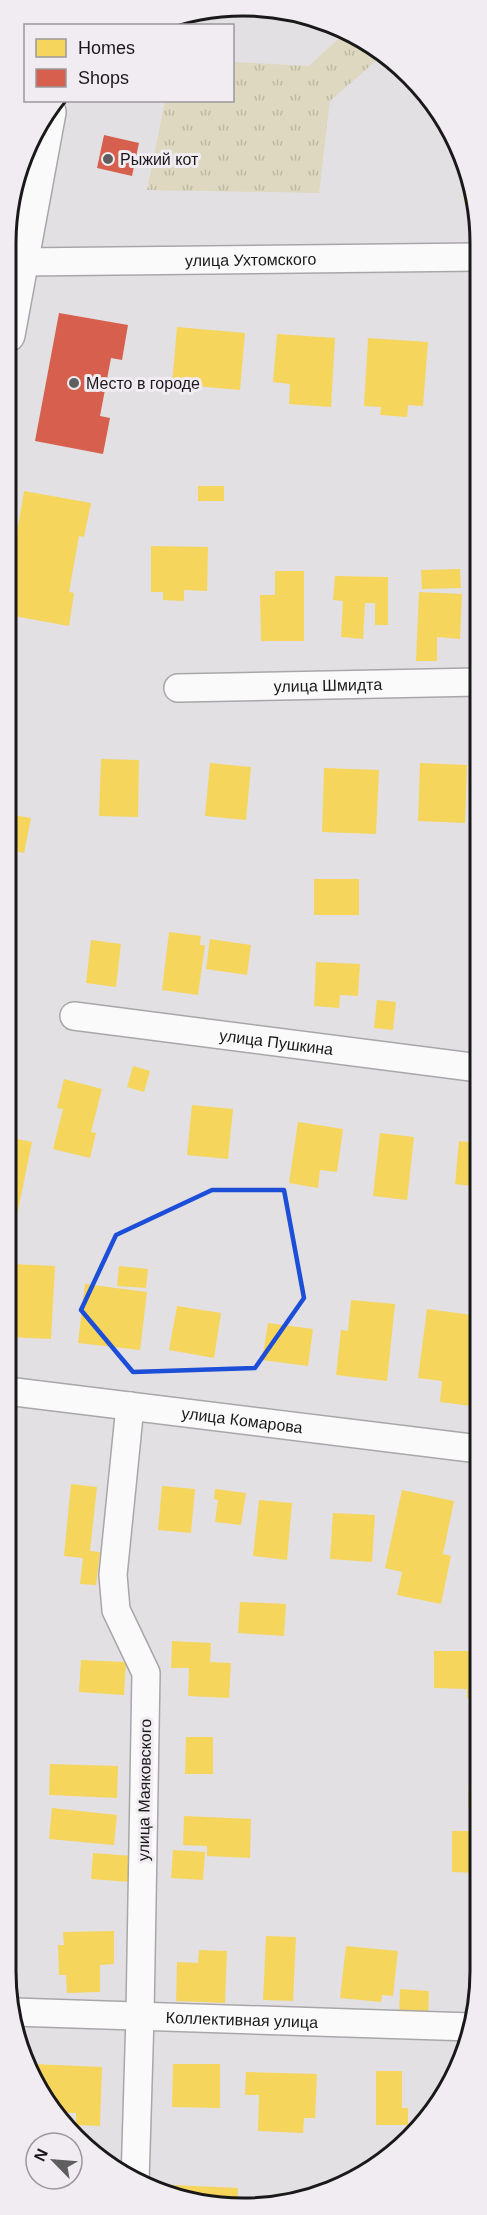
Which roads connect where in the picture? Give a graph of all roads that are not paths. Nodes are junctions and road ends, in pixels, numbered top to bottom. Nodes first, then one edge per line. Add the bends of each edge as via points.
1 (41, 141) edge
2 (16, 244) edge
3 (470, 257) edge
4 (16, 261) edge
5 (470, 682) edge
6 (178, 688) dead end
7 (74, 1016) dead end
8 (470, 1067) edge
9 (16, 1392) edge
10 (130, 1406) junction
11 (470, 1448) edge
12 (20, 2012) edge
13 (140, 2016) junction
14 (464, 2027) edge
15 (135, 2171) edge

1 - 2 main road
3 - 4 street, улица Ухтомского
5 - 6 street, улица Шмидта
7 - 8 street, улица Пушкина
9 - 10 street, улица Комарова
10 - 11 street, улица Комарова
10 - 13 street, улица Маяковского via 113,1575 116,1610 146,1673
12 - 13 street, Коллективная улица
13 - 14 street, Коллективная улица
13 - 15 street, улица Маяковского

